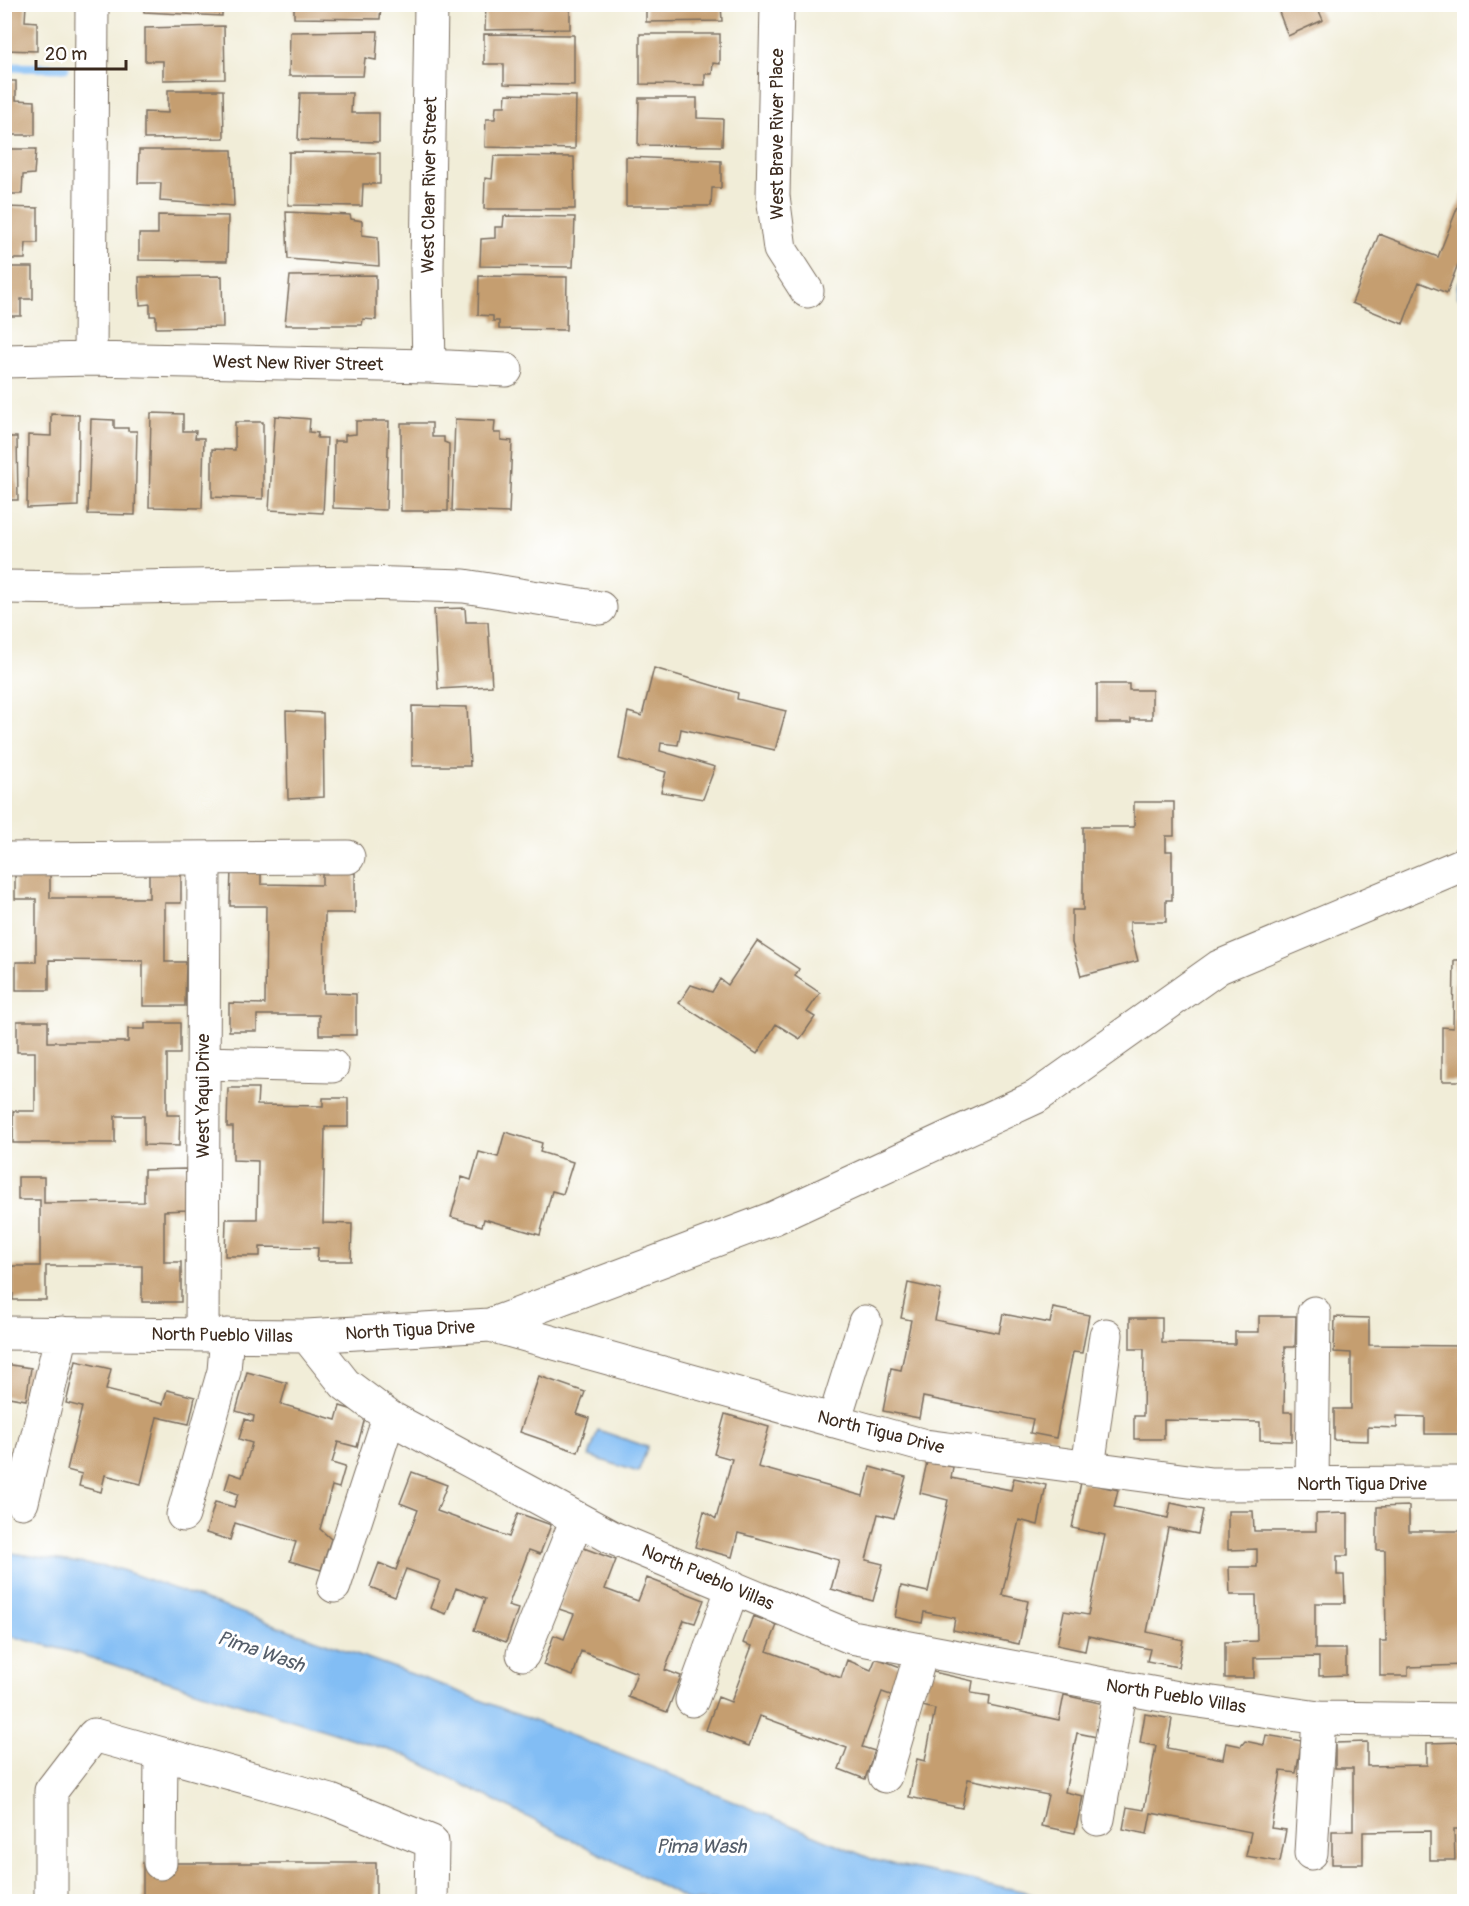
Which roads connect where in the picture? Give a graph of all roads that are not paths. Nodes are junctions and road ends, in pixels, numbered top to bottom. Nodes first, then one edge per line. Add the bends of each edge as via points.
1 (92, 4) edge
2 (431, 4) edge
3 (777, 4) edge
4 (807, 291) dead end
5 (90, 359) junction
6 (4, 361) edge
7 (429, 366) junction
8 (506, 370) dead end
9 (4, 587) edge
10 (600, 608) dead end
11 (348, 857) dead end
12 (204, 858) junction
13 (4, 859) edge
14 (1464, 864) edge
15 (203, 1063) junction
16 (332, 1066) dead end
17 (1314, 1313) dead end
18 (865, 1322) dead end
19 (490, 1325) junction
20 (4, 1333) edge
21 (62, 1334) junction
22 (215, 1335) junction
23 (1106, 1335) dead end
24 (308, 1336) junction
25 (389, 1417) junction
26 (834, 1421) junction
27 (1088, 1468) junction
28 (1464, 1483) edge
29 (1312, 1484) junction
30 (22, 1502) dead end
31 (183, 1515) dead end
32 (578, 1519) junction
33 (334, 1586) dead end
34 (733, 1587) junction
35 (922, 1650) junction
36 (523, 1654) dead end
37 (1120, 1687) junction
38 (692, 1700) dead end
39 (1319, 1718) junction
40 (1464, 1720) edge
41 (161, 1754) junction
42 (885, 1776) dead end
43 (1098, 1819) dead end
44 (1311, 1853) dead end
45 (160, 1863) dead end
46 (51, 1902) edge
47 (430, 1902) edge

1 - 5 street
2 - 7 street, West Clear River Street
3 - 4 street, West Brave River Place via 773,196 780,249
5 - 6 street, West New River Street
5 - 7 street, West New River Street
7 - 8 street, West New River Street
9 - 10 street via 453,586
11 - 12 street
12 - 13 street
12 - 15 street, West Yaqui Drive
14 - 19 street via 1219,967 1036,1097 774,1218
15 - 16 street
15 - 22 street, West Yaqui Drive
17 - 29 street
18 - 26 street
19 - 24 street, North Tigua Drive
19 - 26 street, North Tigua Drive
20 - 21 street, North Pueblo Villas
21 - 22 street, North Pueblo Villas
21 - 30 street
22 - 24 street, North Pueblo Villas
22 - 31 street, West Yaqui Drive via 224,1371
23 - 27 street
24 - 25 street, North Pueblo Villas via 345,1384
25 - 32 street, North Pueblo Villas
25 - 33 street
26 - 27 street, North Tigua Drive via 925,1446
27 - 29 street, North Tigua Drive via 1211,1484
28 - 29 street, North Tigua Drive
32 - 34 street, North Pueblo Villas
32 - 36 street
34 - 35 street, North Pueblo Villas via 851,1636
34 - 38 street
35 - 37 street, North Pueblo Villas
35 - 42 street
37 - 39 street, North Pueblo Villas
37 - 43 street
39 - 40 street, North Pueblo Villas
39 - 44 street
41 - 45 street
41 - 46 street via 94,1735 51,1791
41 - 47 street via 331,1801 432,1842

